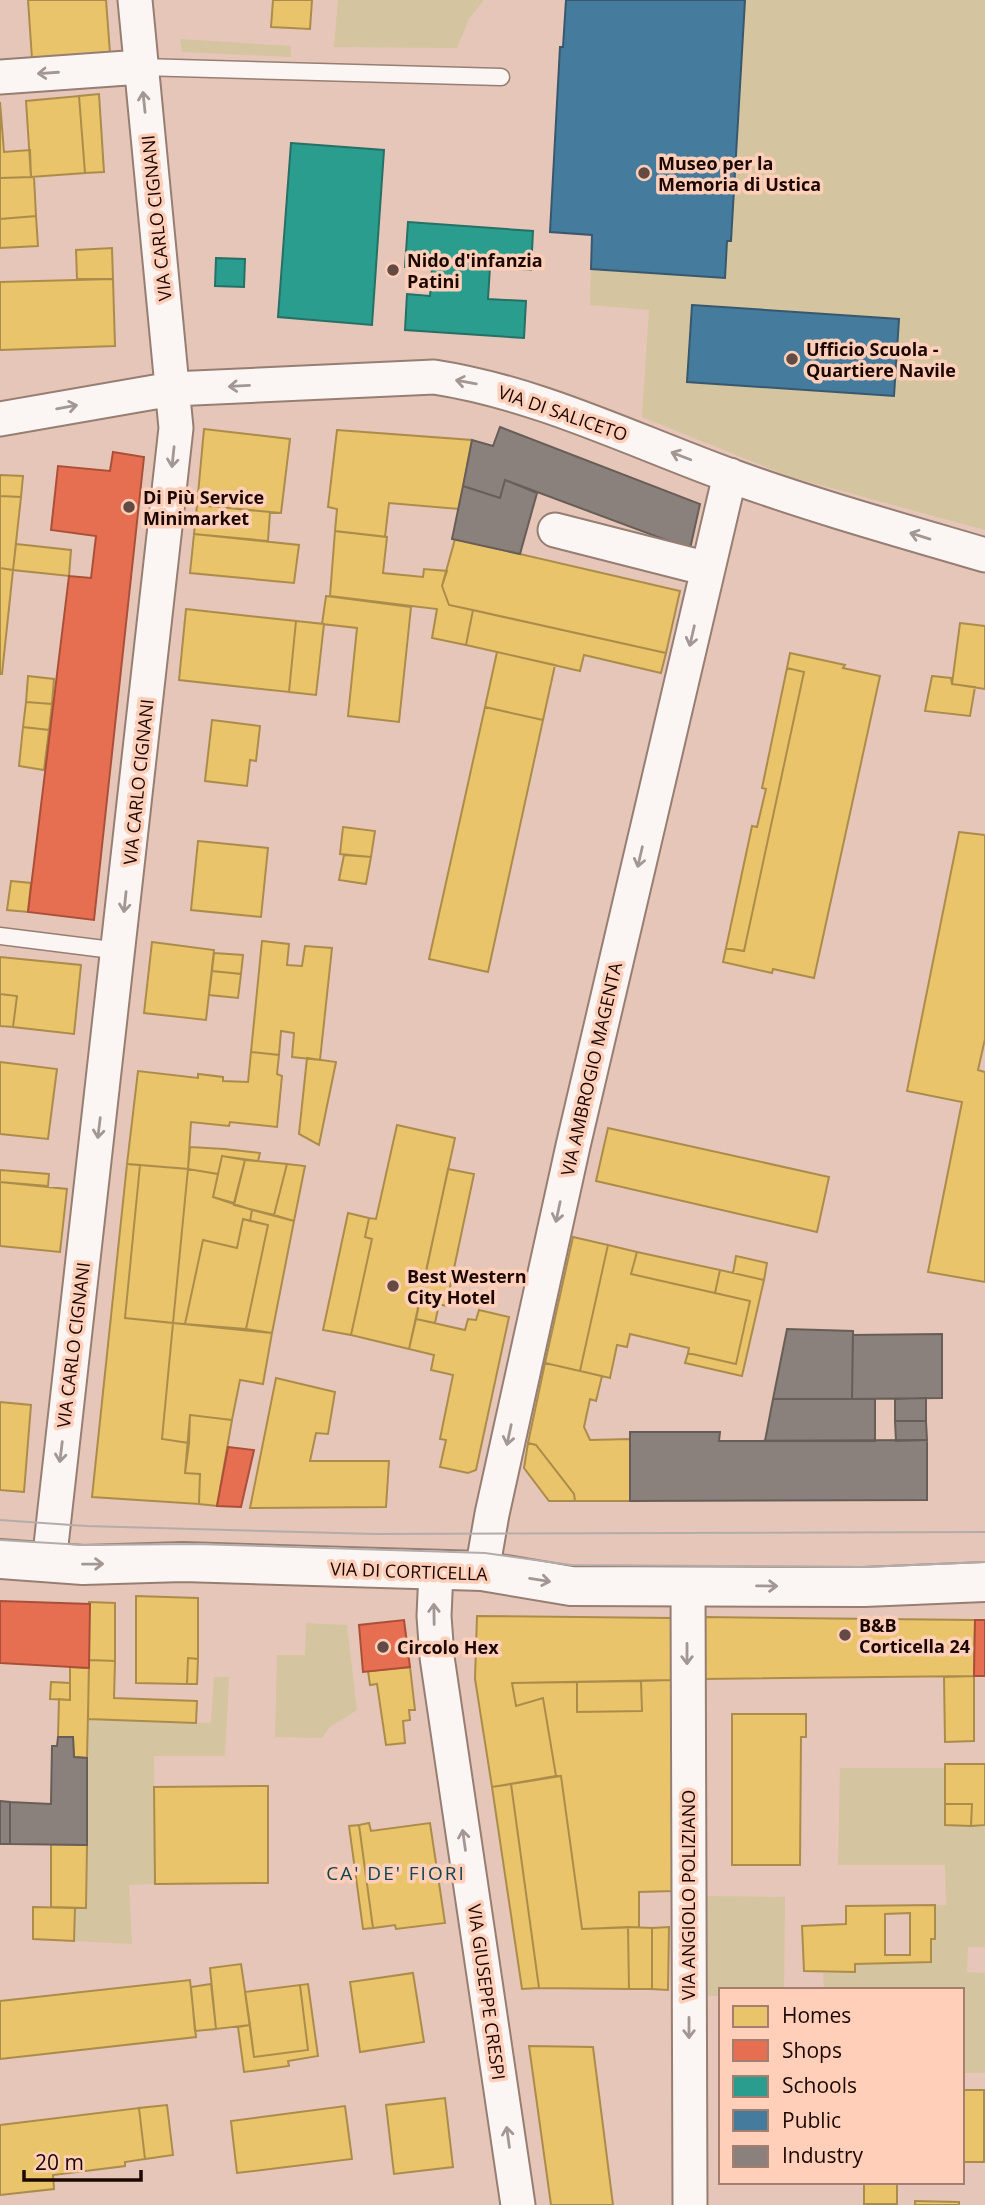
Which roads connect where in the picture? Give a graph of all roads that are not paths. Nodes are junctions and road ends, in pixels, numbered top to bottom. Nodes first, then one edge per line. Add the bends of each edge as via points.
1 (135, 0) edge
2 (141, 67) junction
3 (0, 77) edge
4 (501, 77) dead end
5 (172, 389) junction
6 (0, 419) edge
7 (730, 475) junction
8 (555, 530) dead end
9 (985, 555) edge
10 (708, 569) junction
11 (0, 936) edge
12 (120, 951) junction
13 (0, 1559) edge
14 (49, 1563) junction
15 (436, 1571) junction
16 (482, 1571) junction
17 (985, 1583) edge
18 (688, 1586) junction
19 (518, 2205) edge
20 (690, 2205) edge

1 - 2 street, VIA CARLO CIGNANI
2 -> 3 street
2 - 4 lane
5 -> 2 street, VIA CARLO CIGNANI
6 -> 5 street, VIA DI SALICETO
7 -> 5 street, VIA DI SALICETO via 548,404 475,383 390,377
5 -> 12 street, VIA CARLO CIGNANI via 176,428
9 -> 7 street, VIA DI SALICETO
7 - 10 street, VIA AMBROGIO MAGENTA
8 - 10 street
10 -> 16 street, VIA AMBROGIO MAGENTA via 570,1159
11 - 12 lane
12 -> 14 street, VIA CARLO CIGNANI
13 - 14 main road, VIA DI CORTICELLA
14 -> 15 main road, VIA DI CORTICELLA
15 - 16 main road, VIA DI CORTICELLA
19 -> 15 street, VIA GIUSEPPE CRESPI via 437,1657
16 -> 18 main road, VIA DI CORTICELLA via 571,1586
18 -> 17 main road, VIA DI CORTICELLA
18 -> 20 street, VIA ANGIOLO POLIZIANO

